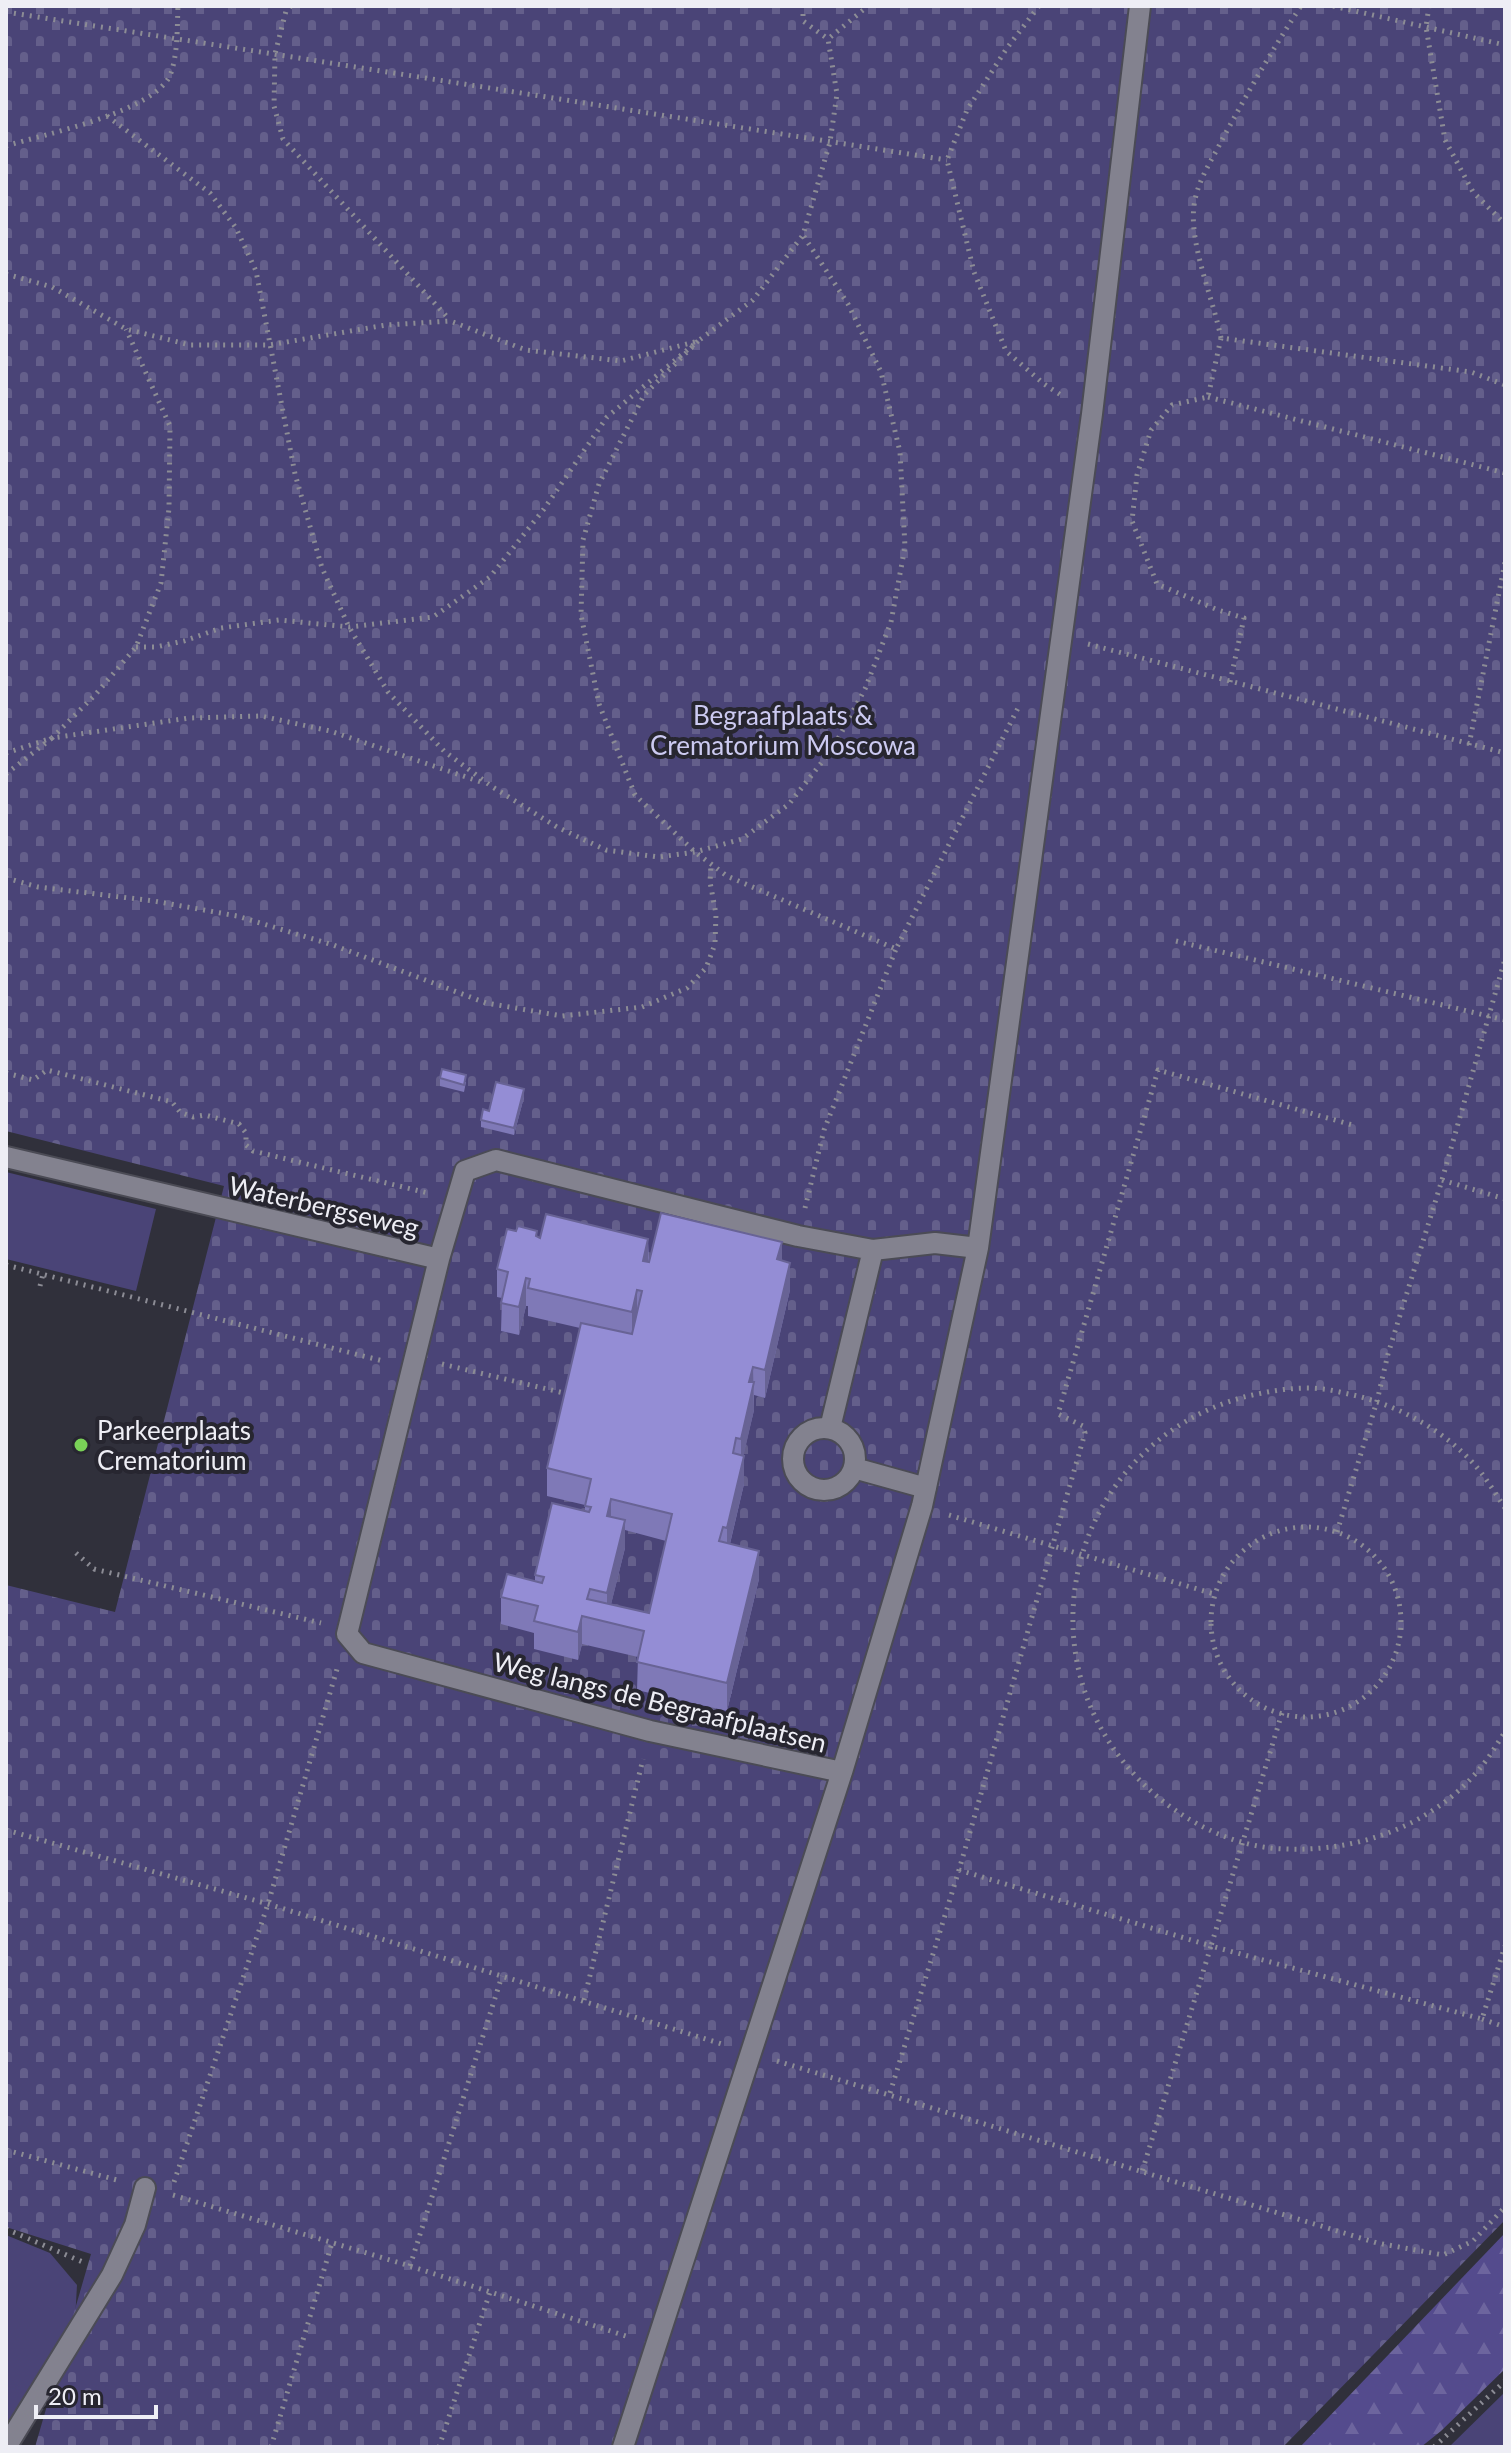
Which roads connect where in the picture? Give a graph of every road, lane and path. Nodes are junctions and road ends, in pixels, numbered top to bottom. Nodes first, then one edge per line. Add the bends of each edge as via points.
1 (178, 6) edge
2 (291, 6) edge
3 (803, 6) edge
4 (868, 6) edge
5 (1039, 6) edge
6 (1140, 6) edge
7 (1301, 6) edge
8 (1333, 6) edge
9 (1429, 6) edge
10 (6, 12) edge
11 (1426, 27) junction
12 (177, 39) junction
13 (828, 39) junction
14 (1505, 45) edge
15 (275, 54) junction
16 (107, 116) junction
17 (830, 142) junction
18 (6, 146) edge
19 (947, 160) junction
20 (1505, 224) edge
21 (803, 235) junction
22 (6, 274) edge
23 (450, 321) junction
24 (126, 329) junction
25 (1221, 338) junction
26 (698, 341) junction
27 (269, 345) junction
28 (1505, 385) edge
29 (1208, 397) junction
30 (1092, 414) junction
31 (1505, 473) edge
32 (1505, 562) edge
33 (349, 627) junction
34 (1062, 637) junction
35 (136, 647) junction
36 (1230, 682) junction
37 (1023, 700) dead end
38 (52, 738) junction
39 (1469, 745) junction
40 (6, 753) edge
41 (1505, 753) edge
42 (6, 774) edge
43 (491, 786) junction
44 (695, 852) junction
45 (711, 864) junction
46 (6, 878) edge
47 (1176, 941) dead end
48 (896, 949) junction
49 (1505, 959) edge
50 (1489, 1016) junction
51 (1505, 1020) edge
52 (6, 1073) edge
53 (1356, 1126) dead end
54 (6, 1157) edge
55 (1442, 1180) junction
56 (1505, 1199) edge
57 (456, 1200) junction
58 (798, 1236) junction
59 (978, 1248) junction
60 (873, 1250) junction
61 (439, 1259) junction
62 (6, 1265) edge
63 (43, 1274) junction
64 (40, 1286) dead end
65 (412, 1362) junction
66 (571, 1394) edge
67 (1377, 1401) junction
68 (830, 1428) junction
69 (854, 1468) junction
70 (924, 1497) junction
71 (1505, 1508) edge
72 (1337, 1532) junction
73 (1053, 1546) junction
74 (76, 1553) dead end
75 (1081, 1555) junction
76 (1214, 1594) junction
77 (347, 1634) junction
78 (1282, 1713) junction
79 (650, 1731) junction
80 (1505, 1732) edge
81 (842, 1772) junction
82 (1243, 1842) junction
83 (959, 1870) junction
84 (1211, 1946) junction
85 (1505, 1946) edge
86 (502, 1976) dead end
87 (584, 2000) dead end
88 (1482, 2019) junction
89 (1505, 2027) edge
90 (890, 2093) dead end
91 (6, 2150) edge
92 (1142, 2172) dead end
93 (145, 2188) joint
94 (6, 2229) edge
95 (332, 2243) junction
96 (410, 2266) junction
97 (112, 2275) junction
98 (490, 2292) junction
99 (654, 2345) junction
100 (1505, 2381) edge
101 (6, 2447) edge
102 (271, 2447) edge
103 (439, 2447) edge
104 (623, 2447) edge
105 (1434, 2447) edge

1 - 12 path
2 - 15 path
3 - 13 path via 803,21
4 - 13 path
5 - 19 path via 967,110
6 - 30 lane
7 - 25 path via 1200,181 1194,207 1196,243
8 - 11 path
9 - 11 path
10 - 12 path
11 - 14 path
11 - 20 path via 1445,140 1473,192
12 - 15 path
12 - 16 path via 170,76 151,97
13 - 17 path via 837,94
15 - 17 path
15 - 23 path via 274,106 283,139
16 - 18 path
16 - 27 path via 210,193 236,228 256,271
17 - 19 path
17 - 21 path
19 - 30 path via 974,272 1006,351 1044,384
21 - 26 path via 753,300
21 - 44 path via 848,304 881,372 900,452 905,547 891,622 865,689 833,748 789,804 742,839
22 - 24 path via 52,287
23 - 26 path via 526,350 621,361
23 - 27 path via 386,325
24 - 27 path via 190,345
24 - 35 path via 170,426 161,583
25 - 28 path via 1471,372
25 - 29 path
26 - 33 path via 607,417 490,577 433,617
26 - 44 path via 644,395 599,484 583,540 581,615 599,704 635,795
27 - 33 path via 295,474 322,568
29 - 31 path
29 - 36 path via 1172,405 1151,430 1137,475 1132,521 1157,584 1244,618
30 - 34 lane
32 - 39 path
33 - 35 path via 279,620
33 - 43 path via 388,692 444,751
34 - 36 path
34 - 59 lane
35 - 38 path
36 - 39 path
37 - 48 path
38 - 40 path
38 - 42 path
38 - 43 path via 189,718 261,716 330,731
39 - 41 path
43 - 44 path via 606,850 659,857
44 - 45 path
45 - 46 path via 715,944 706,968 687,988 642,1007 562,1016 486,1003 333,945 237,916
45 - 48 path via 727,876
47 - 50 path
48 - 58 path via 824,1130
49 - 50 path
50 - 51 path
50 - 55 path
52 - 57 path via 33,1080 47,1070 172,1102 193,1117 239,1124 253,1151
53 - 73 path via 1158,1070 1058,1414 1083,1426 1085,1433
54 - 61 lane, Waterbergseweg
55 - 56 path
55 - 67 path
57 - 58 lane, Waterbergseweg via 465,1171 496,1160
57 - 61 lane, Waterbergseweg
58 - 60 lane
59 - 60 lane via 935,1243
59 - 70 lane
60 - 68 lane
61 - 65 lane
62 - 63 path
63 - 64 path
63 - 65 path
65 - 66 path
65 - 77 lane
67 - 71 path via 1428,1425 1473,1463
67 - 72 path
67 - 75 path via 1322,1389 1269,1391 1218,1404 1172,1429 1132,1463 1101,1506
68 - 69 lane via 842,1432 854,1448
68 - 69 lane via 811,1430 795,1444 792,1466 797,1476 824,1491 842,1484
69 - 70 lane
70 - 73 path
70 - 81 lane
72 - 76 path via 1304,1526 1248,1545 1227,1567
72 - 78 path via 1361,1543 1382,1563 1397,1590 1402,1619 1398,1652 1382,1681 1357,1703 1327,1716
73 - 75 path
73 - 83 path
74 - 77 path via 94,1569 339,1627
75 - 76 path
75 - 82 path via 1072,1606 1075,1657 1089,1706 1114,1752 1148,1790 1190,1821
76 - 78 path via 1210,1626 1217,1659 1235,1687 1262,1707
77 - 79 lane, Weg langs de Begraafplaatsen via 363,1653
77 - 95 path via 268,1904 170,2195
78 - 82 path
79 - 81 lane, Weg langs de Begraafplaatsen
79 - 87 path
80 - 82 path via 1452,1797 1414,1822 1372,1840 1328,1849
81 - 99 lane, Weg langs de Begraafplaatsen
82 - 84 path
83 - 84 path
83 - 90 path
84 - 88 path
84 - 92 path
85 - 88 path
86 - 96 path
88 - 89 path
91 - 93 path
93 - 97 lane
94 - 97 path
95 - 96 path
95 - 102 path
96 - 98 path
97 - 101 lane
98 - 99 path
98 - 103 path
99 - 104 lane, Weg langs de Begraafplaatsen
100 - 105 path

